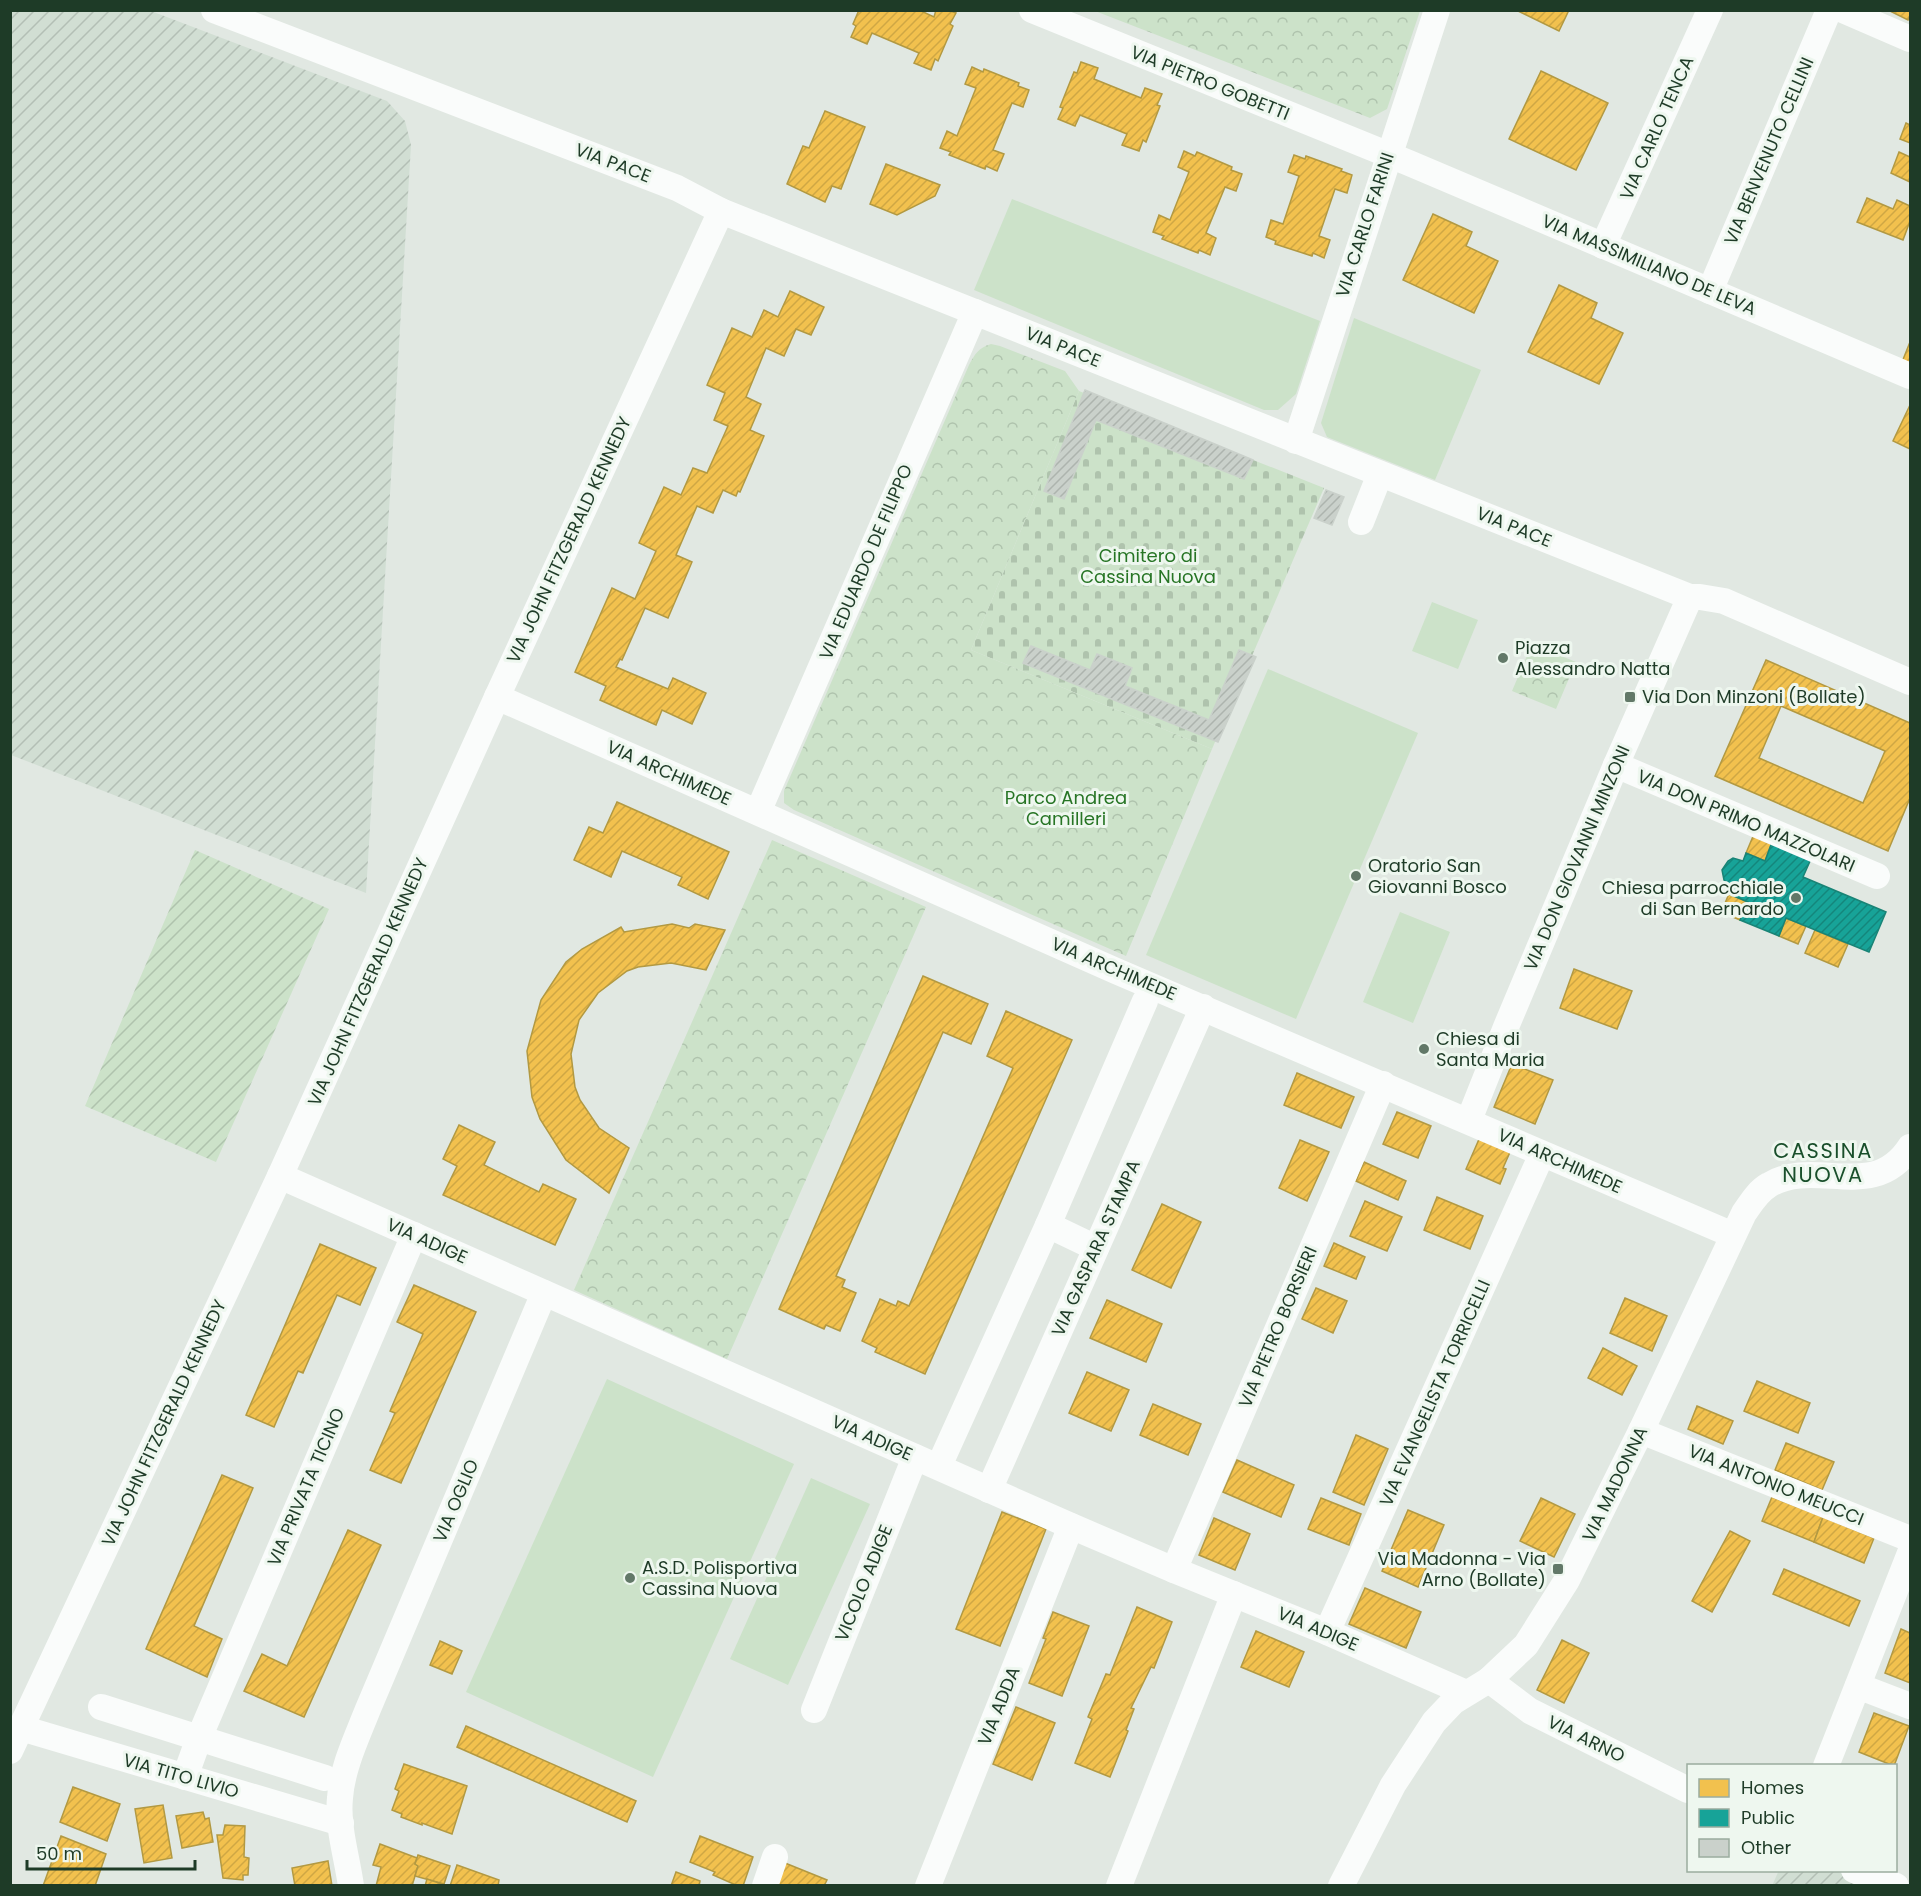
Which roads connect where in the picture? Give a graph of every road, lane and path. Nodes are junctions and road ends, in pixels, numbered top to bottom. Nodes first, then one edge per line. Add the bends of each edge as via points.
1 (214, 10) edge
2 (1032, 10) edge
3 (1437, 10) edge
4 (1710, 10) edge
5 (1829, 10) edge
6 (1843, 10) edge
7 (1911, 39) edge
8 (1388, 154) junction
9 (721, 211) junction
10 (1604, 246) junction
11 (1710, 291) junction
12 (975, 312) junction
13 (1911, 376) edge
14 (1296, 441) junction
15 (1380, 474) junction
16 (1361, 522) dead end
17 (1690, 597) junction
18 (1911, 682) edge
19 (497, 697) junction
20 (1616, 765) junction
21 (758, 812) junction
22 (1877, 876) dead end
23 (1145, 1001) dead end
24 (1203, 1006) junction
25 (1383, 1084) junction
26 (1469, 1120) junction
27 (1911, 1147) edge
28 (1542, 1154) junction
29 (280, 1176) junction
30 (1048, 1225) junction
31 (414, 1235) junction
32 (1733, 1235) junction
33 (1096, 1248) junction
34 (544, 1293) junction
35 (1641, 1431) junction
36 (944, 1455) dead end
37 (915, 1457) junction
38 (989, 1490) junction
39 (1071, 1526) junction
40 (1911, 1539) edge
41 (1911, 1553) edge
42 (1174, 1570) junction
43 (1232, 1600) junction
44 (1328, 1632) junction
45 (1489, 1680) junction
46 (1858, 1686) junction
47 (1466, 1694) junction
48 (1911, 1706) edge
49 (101, 1707) dead end
50 (814, 1710) dead end
51 (21, 1728) junction
52 (199, 1738) junction
53 (10, 1751) edge
54 (1827, 1764) edge
55 (185, 1777) junction
56 (325, 1778) dead end
57 (1687, 1789) edge
58 (341, 1823) junction
59 (775, 1857) dead end
60 (1859, 1872) edge
61 (351, 1886) edge
62 (765, 1886) edge
63 (928, 1886) edge
64 (1119, 1886) edge
65 (1341, 1886) edge
66 (1896, 1886) edge

1 - 9 street, VIA PACE via 677,188
2 - 8 street, VIA PIETRO GOBETTI
3 - 8 street, VIA CARLO FARINI
4 - 10 street, VIA CARLO TENCA
5 - 11 street, VIA BENVENUTO CELLINI
6 - 7 street
8 - 10 street, VIA MASSIMILIANO DE LEVA
8 - 14 street, VIA CARLO FARINI
9 - 12 street, VIA PACE
9 - 19 street, VIA JOHN FITZGERALD KENNEDY
10 - 11 street, VIA MASSIMILIANO DE LEVA
11 - 13 street, VIA MASSIMILIANO DE LEVA
12 - 14 street, VIA PACE
12 - 21 street, VIA EDUARDO DE FILIPPO
14 - 15 street, VIA PACE
15 - 16 street
15 - 17 street, VIA PACE
17 - 18 street, VIA PACE via 1724,601
17 - 20 street, VIA DON GIOVANNI MINZONI
19 - 21 street, VIA ARCHIMEDE
19 - 29 street, VIA JOHN FITZGERALD KENNEDY
20 - 22 street, VIA DON PRIMO MAZZOLARI
20 - 26 street, VIA DON GIOVANNI MINZONI
21 - 24 street, VIA ARCHIMEDE
23 - 30 street
24 - 25 street, VIA ARCHIMEDE
24 - 33 street, VIA GASPARA STAMPA
25 - 26 street, VIA ARCHIMEDE
25 - 42 street, VIA PIETRO BORSIERI
26 - 28 street, VIA ARCHIMEDE
27 - 32 street, VIA MADONNA via 1893,1167 1874,1176 1783,1178 1755,1197
28 - 32 street, VIA ARCHIMEDE
28 - 44 street, VIA EVANGELISTA TORRICELLI
29 - 31 street, VIA ADIGE
29 - 51 street, VIA JOHN FITZGERALD KENNEDY
30 - 33 street
30 - 36 street
31 - 34 street, VIA ADIGE
31 - 52 street, VIA PRIVATA TICINO
32 - 35 street, VIA MADONNA
33 - 38 street, VIA GASPARA STAMPA
34 - 37 street, VIA ADIGE
34 - 58 street, VIA OGLIO via 352,1749 340,1797
35 - 40 street, VIA ANTONIO MEUCCI
35 - 45 street, VIA MADONNA via 1567,1580 1526,1645
37 - 38 street, VIA ADIGE
37 - 50 street, VICOLO ADIGE
38 - 39 street, VIA ADIGE
39 - 42 street, VIA ADIGE
39 - 63 street, VIA ADDA
41 - 46 street
42 - 43 street, VIA ADIGE
43 - 44 street, VIA ADIGE
43 - 64 street
44 - 47 street, VIA ADIGE
45 - 47 street, VIA MADONNA
45 - 57 street, VIA ARNO via 1530,1711
46 - 48 street
46 - 54 street
47 - 65 street, VIA MADONNA via 1443,1711 1393,1785
49 - 52 street
51 - 53 street, VIA JOHN FITZGERALD KENNEDY
51 - 55 street, VIA TITO LIVIO
52 - 55 street, VIA PRIVATA TICINO
52 - 56 street
55 - 58 street, VIA TITO LIVIO
58 - 61 street, VIA OGLIO
59 - 62 street
60 - 66 street

